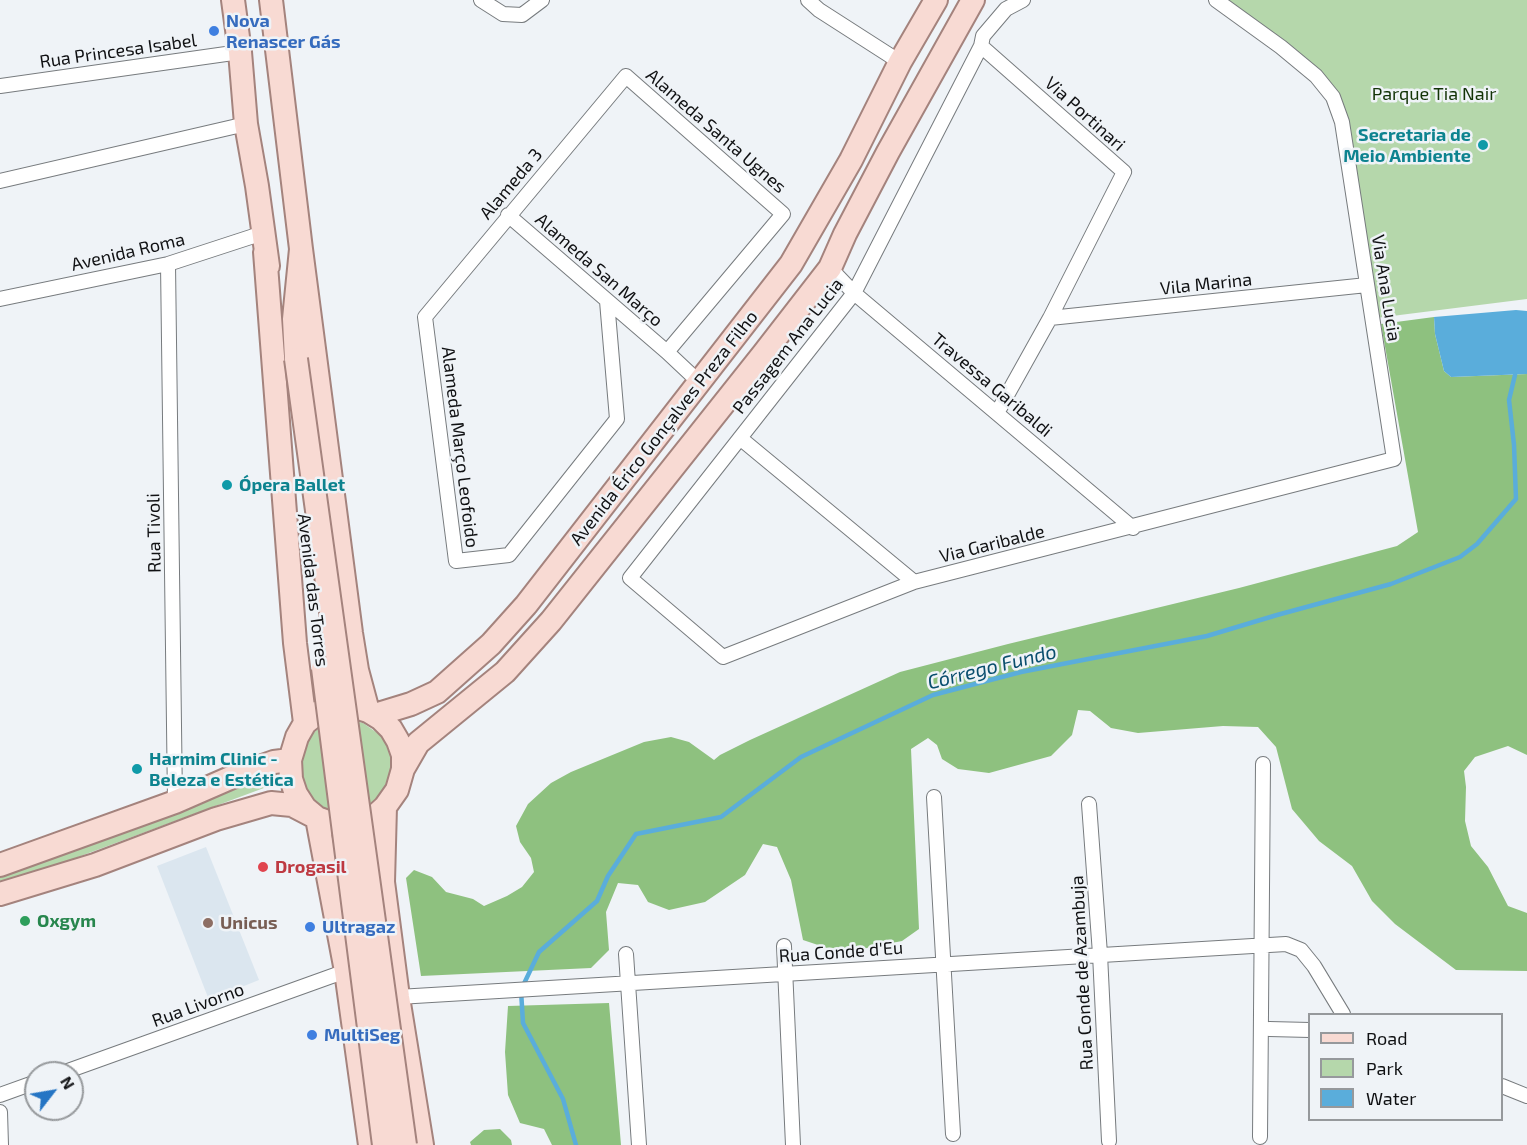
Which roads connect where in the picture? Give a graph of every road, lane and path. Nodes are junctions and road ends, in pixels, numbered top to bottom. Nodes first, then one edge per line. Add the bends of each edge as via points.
1 (233, 0) edge
2 (266, 0) edge
3 (271, 0) edge
4 (481, 0) edge
5 (542, 0) edge
6 (808, 0) edge
7 (936, 0) edge
8 (973, 0) edge
9 (1023, 0) edge
10 (1216, 0) edge
11 (981, 46) junction
12 (240, 52) junction
13 (278, 55) junction
14 (900, 62) junction
15 (626, 76) joint
16 (0, 86) edge
17 (246, 124) junction
18 (851, 160) junction
19 (876, 177) junction
20 (0, 181) edge
21 (508, 215) junction
22 (264, 242) junction
23 (300, 249) junction
24 (168, 264) junction
25 (830, 268) junction
26 (1367, 285) junction
27 (854, 293) junction
28 (0, 299) edge
29 (607, 301) junction
30 (425, 317) joint
31 (1050, 318) junction
32 (667, 352) junction
33 (290, 359) junction
34 (700, 383) junction
35 (997, 413) junction
36 (740, 438) junction
37 (1394, 459) joint
38 (1133, 528) junction
39 (630, 578) joint
40 (914, 582) junction
41 (372, 713) junction
42 (301, 730) junction
43 (290, 760) junction
44 (1263, 764) dead end
45 (403, 769) junction
46 (934, 797) dead end
47 (390, 801) junction
48 (175, 802) junction
49 (1089, 804) dead end
50 (317, 818) junction
51 (0, 851) edge
52 (0, 865) edge
53 (0, 894) edge
54 (784, 946) dead end
55 (1263, 946) junction
56 (626, 954) dead end
57 (1100, 954) junction
58 (942, 964) junction
59 (346, 971) junction
60 (787, 974) junction
61 (628, 982) junction
62 (398, 997) junction
63 (1341, 1013) edge
64 (1269, 1029) dead end
65 (1308, 1029) edge
66 (84, 1065) edge
67 (24, 1086) edge
68 (1503, 1086) edge
69 (0, 1095) edge
70 (1527, 1096) edge
71 (0, 1112) edge
72 (953, 1134) dead end
73 (1260, 1137) dead end
74 (1109, 1141) dead end
75 (1, 1145) edge
76 (370, 1145) edge
77 (384, 1145) edge
78 (405, 1145) edge
79 (422, 1145) edge
80 (639, 1145) edge
81 (793, 1145) edge

1 - 12 main road, Avenida das Torres
2 - 13 main road
3 - 13 main road, Avenida das Torres
4 - 5 street via 503,14 522,15
6 - 14 street
7 - 14 main road, Avenida Érico Gonçalves Preza Filho
8 - 19 main road, Avenida Érico Gonçalves Preza Filho
9 - 11 street, Passagem Ana Lucia via 997,18 983,36
10 - 26 street, Via Ana Lucia via 1316,76 1333,97 1342,122
11 - 27 street, Passagem Ana Lucia
11 - 31 street, Via Portinari via 1124,172
12 - 16 street, Rua Princesa Isabel
12 - 17 main road, Avenida das Torres
13 - 23 main road, Avenida das Torres
14 - 18 main road, Avenida Érico Gonçalves Preza Filho
15 - 21 street, Alameda 3
15 - 32 street, Alameda Santa Ugnes via 783,214
17 - 20 street
17 - 22 main road, Avenida das Torres
18 - 19 main road
18 - 34 main road, Avenida Érico Gonçalves Preza Filho via 791,264
19 - 25 main road, Avenida Érico Gonçalves Preza Filho
21 - 29 street, Alameda San Março
21 - 30 street, Alameda 3
22 - 24 street, Avenida Roma
22 - 33 main road, Avenida das Torres
22 - 42 main road
23 - 33 main road, Avenida das Torres
23 - 41 main road via 351,633 357,670
24 - 28 street, Avenida Roma
24 - 48 street, Rua Tivoli
25 - 27 street, Travessa Garibaldi
25 - 45 main road, Avenida Érico Gonçalves Preza Filho via 550,621 505,672 418,743
26 - 31 street, Vila Marina
26 - 37 street, Via Ana Lucia
27 - 35 street, Travessa Garibaldi
27 - 36 street, Passagem Ana Lucia
29 - 30 street, Alameda Março Leofoido via 617,419 509,555 456,561
29 - 32 street, Alameda San Março
31 - 35 street
32 - 34 street, Alameda San Março
33 - 77 main road, Avenida das Torres, bridge
33 - 78 main road, Avenida das Torres, bridge
34 - 41 main road, Avenida Érico Gonçalves Preza Filho via 491,644 437,692 411,704
35 - 38 street, Travessa Garibaldi
36 - 39 street, Passagem Ana Lucia
36 - 40 street
37 - 38 street, Via Garibalde
38 - 40 street, Via Garibalde
39 - 40 street, Via Garibalde via 723,657
41 - 42 main road, Avenida Érico Gonçalves Preza Filho via 352,706 335,706 319,712
41 - 45 main road via 387,723 395,735 403,755
42 - 43 main road
43 - 48 main road via 237,775
43 - 50 main road via 296,795
44 - 55 street
45 - 47 main road
46 - 58 street
47 - 50 main road via 374,817 360,823 338,824
47 - 62 main road via 383,882
48 - 52 main road
49 - 57 street, Rua Conde de Azambuja
50 - 53 main road via 282,803 256,807 95,865
50 - 59 main road
51 - 52 street
54 - 60 street
55 - 57 street, Rua Conde d'Eu
55 - 63 street, Rua Conde d'Eu via 1286,944 1301,950
55 - 73 street
56 - 61 street
57 - 58 street, Rua Conde d'Eu
57 - 74 street, Rua Conde de Azambuja
58 - 60 street, Rua Conde d'Eu
58 - 72 street
59 - 66 street, Rua Livorno
59 - 76 main road
60 - 61 street, Rua Conde d'Eu
60 - 81 street
61 - 62 street, Rua Conde d'Eu
61 - 80 street
62 - 79 main road
64 - 65 street
67 - 69 street
68 - 70 street
71 - 75 street

